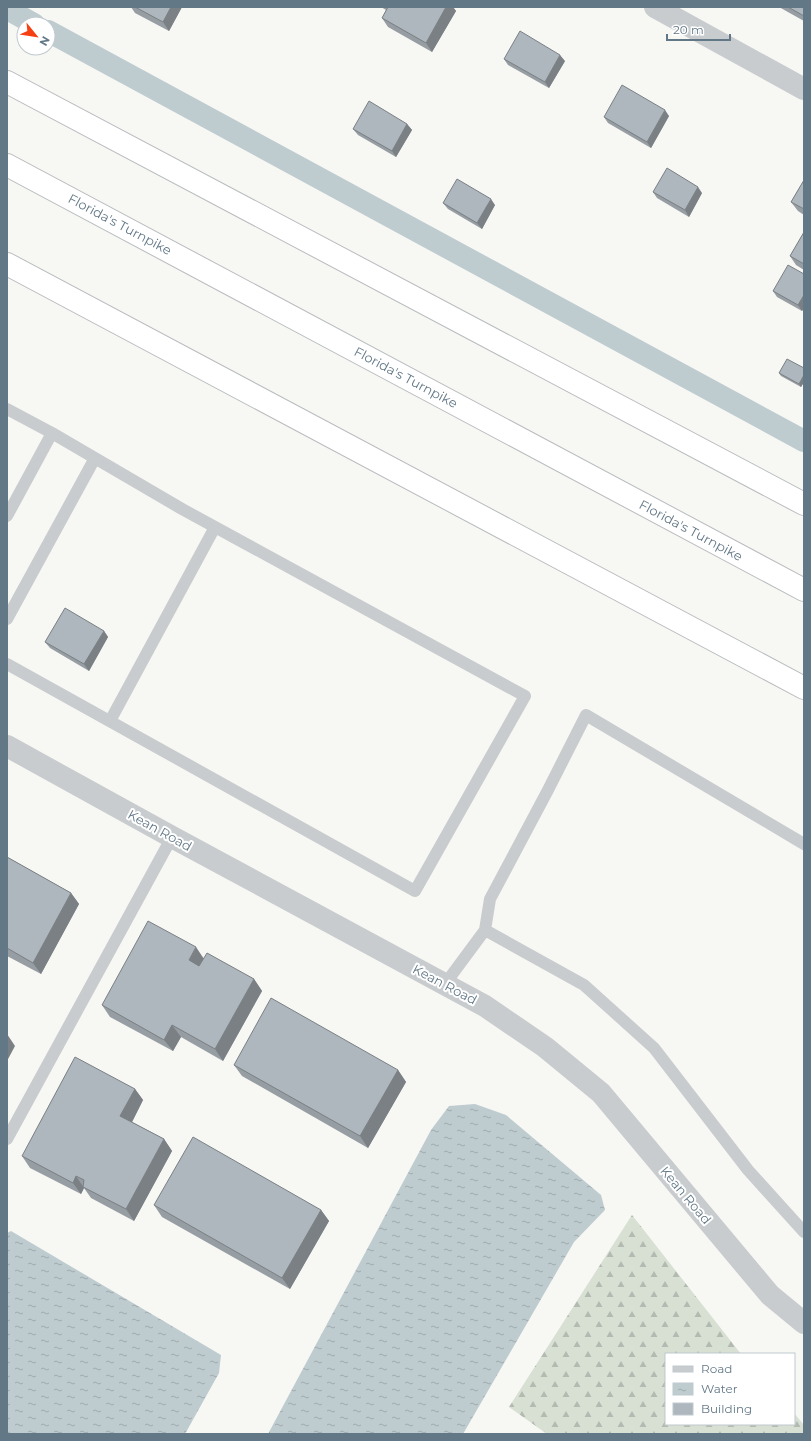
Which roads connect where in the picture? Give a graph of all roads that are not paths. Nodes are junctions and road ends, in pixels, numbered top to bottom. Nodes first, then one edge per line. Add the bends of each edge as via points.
1 (655, 7) edge
2 (7, 82) edge
3 (804, 89) edge
4 (7, 165) edge
5 (7, 264) edge
6 (7, 409) edge
7 (52, 433) junction
8 (95, 458) junction
9 (804, 504) edge
10 (7, 516) edge
11 (215, 527) junction
12 (804, 590) edge
13 (7, 619) edge
14 (7, 664) edge
15 (804, 688) edge
16 (110, 721) junction
17 (7, 746) edge
18 (172, 838) junction
19 (804, 844) edge
20 (485, 930) junction
21 (445, 984) junction
22 (7, 1139) edge
23 (804, 1232) edge
24 (804, 1323) edge

1 - 3 street
2 - 9 highway
4 - 12 highway, Florida's Turnpike
5 - 15 highway
6 - 7 lane
7 - 8 lane
7 - 10 lane
8 - 11 lane
8 - 13 lane
11 - 16 lane
11 - 16 lane via 525,696 415,891
14 - 16 lane
17 - 18 street, Kean Road
18 - 21 street, Kean Road
18 - 22 lane
19 - 20 lane via 586,715 490,899
20 - 21 lane
20 - 23 lane via 584,985 654,1048 748,1170
21 - 24 street, Kean Road via 485,1006 545,1047 601,1093 770,1295

